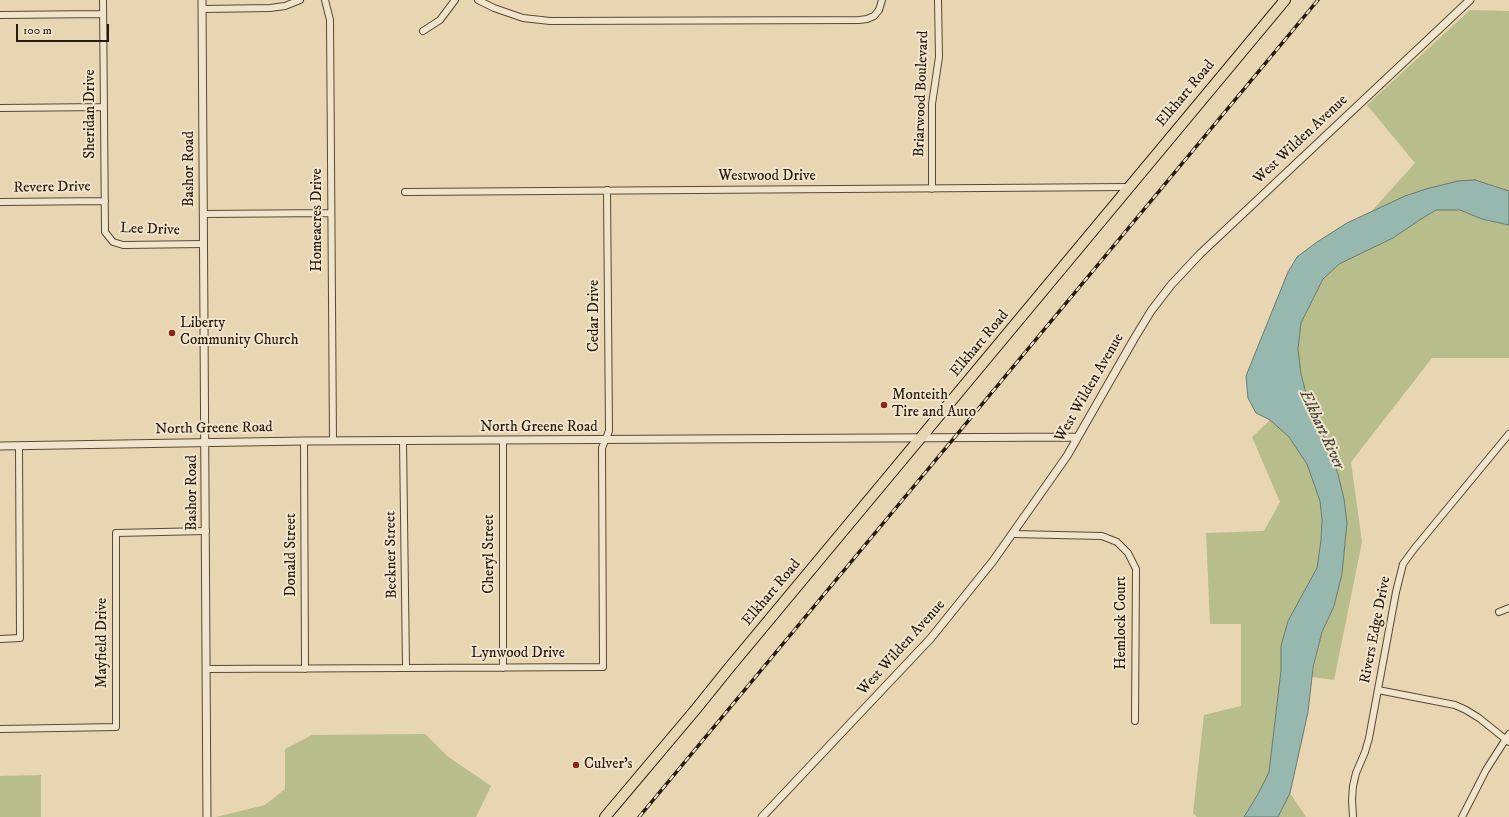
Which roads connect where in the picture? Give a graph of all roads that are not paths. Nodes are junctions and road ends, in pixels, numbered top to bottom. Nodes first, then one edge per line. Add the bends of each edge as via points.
1 (103, 0) edge
2 (202, 0) edge
3 (300, 0) edge
4 (325, 0) edge
5 (455, 0) edge
6 (478, 0) edge
7 (882, 0) edge
8 (938, 0) edge
9 (1285, 0) edge
10 (1470, 0) edge
11 (202, 9) junction
12 (103, 14) junction
13 (0, 15) edge
14 (423, 30) dead end
15 (104, 107) junction
16 (0, 108) edge
17 (1129, 187) junction
18 (932, 189) junction
19 (607, 190) junction
20 (405, 192) dead end
21 (105, 201) junction
22 (0, 202) edge
23 (203, 214) junction
24 (331, 214) junction
25 (104, 228) joint
26 (204, 244) junction
27 (1509, 434) edge
28 (1077, 437) junction
29 (921, 438) junction
30 (304, 441) junction
31 (333, 441) junction
32 (403, 441) junction
33 (503, 441) junction
34 (605, 441) junction
35 (206, 442) junction
36 (0, 446) edge
37 (19, 446) junction
38 (206, 531) junction
39 (1013, 534) junction
40 (1509, 608) edge
41 (1499, 612) dead end
42 (0, 638) edge
43 (305, 668) junction
44 (406, 668) junction
45 (503, 668) junction
46 (206, 669) junction
47 (1378, 690) junction
48 (1135, 721) dead end
49 (0, 729) edge
50 (1508, 739) edge
51 (207, 817) edge
52 (605, 817) edge
53 (762, 817) edge
54 (1353, 817) edge
55 (1462, 817) edge

1 - 12 street, Sheridan Drive
2 - 11 street, Bashor Road
3 - 11 street via 270,8
4 - 24 street, Homeacres Drive via 330,20
5 - 14 street via 440,20
6 - 7 street via 508,14 537,20 704,21 859,20 874,16
8 - 18 street, Briarwood Boulevard via 939,57 932,104
9 - 17 highway, Elkhart Road
10 - 28 street, West Wilden Avenue via 1200,254 1171,285 1136,335
11 - 23 street, Bashor Road
12 - 13 street
12 - 15 street, Sheridan Drive
15 - 16 street
15 - 21 street, Sheridan Drive
17 - 18 street, Westwood Drive
17 - 29 highway, Elkhart Road
18 - 19 street, Westwood Drive
19 - 20 street, Westwood Drive
19 - 34 street, Cedar Drive via 608,431
21 - 22 street, Revere Drive
21 - 25 street, Sheridan Drive
23 - 24 street
23 - 26 street, Bashor Road
24 - 31 street, Homeacres Drive
25 - 26 street, Lee Drive via 109,239 120,244
26 - 35 street, Bashor Road
27 - 47 street, Rivers Edge Drive via 1404,564 1396,592
28 - 29 street, North Greene Road
28 - 39 street, West Wilden Avenue via 1067,456
29 - 34 street, North Greene Road
29 - 52 highway, Elkhart Road
30 - 31 street, North Greene Road
30 - 35 street, North Greene Road
30 - 43 street, Donald Street
31 - 32 street, North Greene Road
32 - 33 street, North Greene Road
32 - 44 street, Beckner Street
33 - 34 street, North Greene Road
33 - 45 street, Cheryl Street
34 - 45 street, Lynwood Drive via 602,448 603,667
35 - 37 street, North Greene Road
35 - 38 street, Bashor Road
36 - 37 street, North Greene Road
37 - 42 street via 20,638
38 - 46 street, Bashor Road
38 - 49 street, Mayfield Drive via 116,533 116,727
39 - 48 street, Hemlock Court via 1102,536 1117,542 1128,553 1136,569
39 - 53 street, West Wilden Avenue via 931,638
40 - 41 street
43 - 44 street, Lynwood Drive
43 - 46 street, Lynwood Drive
44 - 45 street, Lynwood Drive
46 - 51 street, Bashor Road
47 - 50 street via 1455,705 1479,718
47 - 54 street, Rivers Edge Drive via 1369,738 1353,786
50 - 55 street via 1478,783

